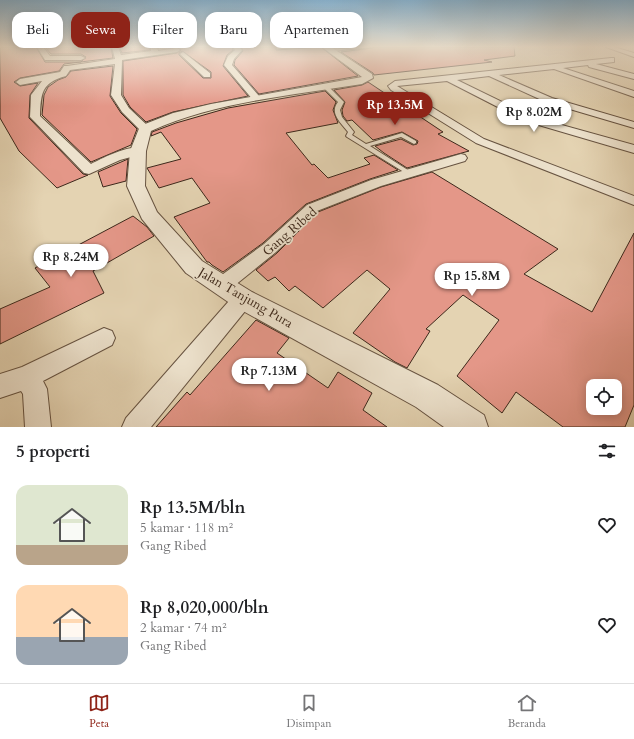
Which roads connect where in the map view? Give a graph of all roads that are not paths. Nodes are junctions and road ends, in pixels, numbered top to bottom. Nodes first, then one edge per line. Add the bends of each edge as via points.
1 (74, 67) edge
2 (118, 67) edge
3 (198, 67) edge
4 (230, 67) edge
5 (355, 67) edge
6 (545, 67) edge
7 (555, 67) edge
8 (599, 67) edge
9 (490, 74) junction
10 (207, 75) dead end
11 (634, 77) edge
12 (49, 78) junction
13 (448, 78) junction
14 (20, 82) dead end
15 (326, 87) junction
16 (634, 94) edge
17 (256, 98) junction
18 (634, 125) edge
19 (144, 129) junction
20 (414, 142) dead end
21 (364, 146) junction
22 (634, 149) edge
23 (138, 152) junction
24 (461, 158) dead end
25 (409, 173) junction
26 (634, 201) edge
27 (222, 285) junction
28 (243, 299) junction
29 (104, 338) dead end
30 (25, 378) junction
31 (0, 386) edge
32 (38, 427) edge
33 (135, 427) edge
34 (472, 427) edge

1 - 12 street via 67,68 63,74
2 - 19 street via 116,95 125,110
3 - 10 street
4 - 17 street
5 - 15 street via 368,78
6 - 9 street
7 - 16 street
8 - 11 street
9 - 13 street
9 - 18 street via 549,100
12 - 14 street
12 - 23 street via 36,95 35,117 89,170 116,157
13 - 22 street via 529,119
13 - 26 street via 392,86 480,141
15 - 17 street
15 - 21 lane via 341,102 336,112 351,132 349,136
17 - 19 street via 196,110 164,119
19 - 23 street, Jalan Tanjung Pura
20 - 21 lane via 402,135
21 - 25 lane
23 - 27 street, Jalan Tanjung Pura via 136,186 148,215 194,267
24 - 25 street, Gang Ribed
25 - 27 street, Gang Ribed via 376,182 312,208 270,248
27 - 28 street, Jalan Tanjung Pura
28 - 33 street
28 - 34 street, Jalan Tanjung Pura via 427,396
29 - 30 street
30 - 31 street
30 - 32 street via 35,389

